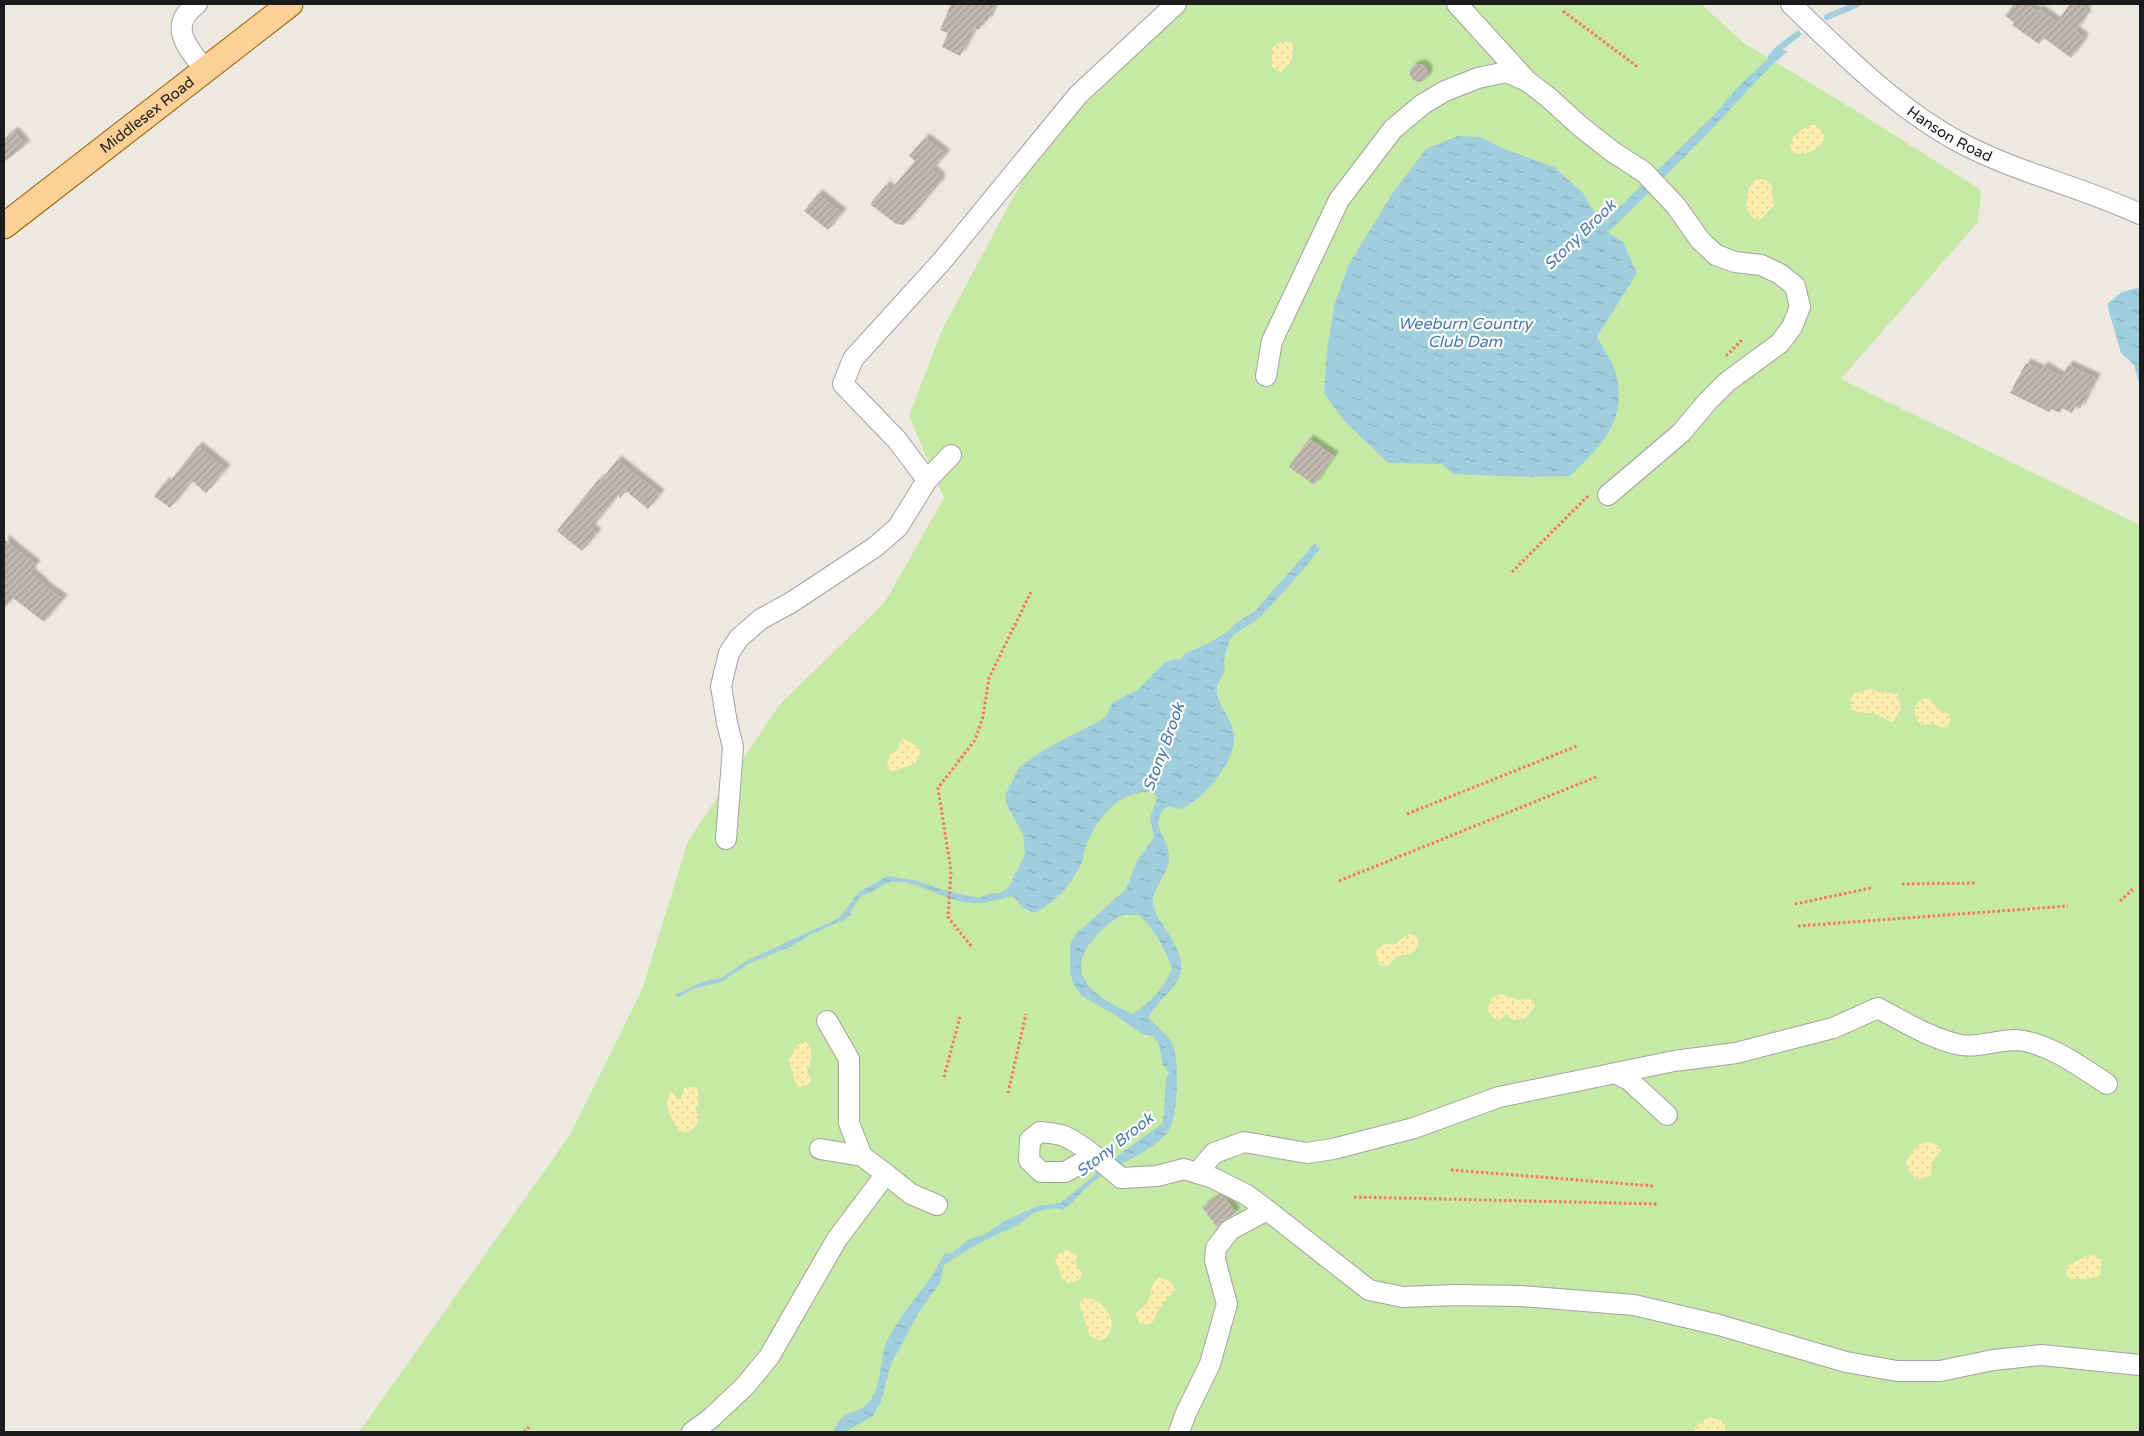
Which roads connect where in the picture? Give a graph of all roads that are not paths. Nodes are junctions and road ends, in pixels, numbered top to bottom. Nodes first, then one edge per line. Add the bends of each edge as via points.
1 (197, 4) edge
2 (290, 4) edge
3 (1176, 4) edge
4 (1456, 4) edge
5 (1791, 4) edge
6 (204, 70) junction
7 (1527, 81) junction
8 (2140, 214) edge
9 (4, 226) edge
10 (1266, 376) dead end
11 (951, 455) dead end
12 (927, 480) junction
13 (1601, 493) road end
14 (726, 839) dead end
15 (827, 1021) dead end
16 (1617, 1074) junction
17 (2107, 1084) dead end
18 (1667, 1115) dead end
19 (820, 1149) dead end
20 (862, 1156) junction
21 (1104, 1164) dead end
22 (1197, 1173) junction
23 (886, 1174) junction
24 (937, 1205) dead end
25 (1267, 1210) junction
26 (2140, 1365) edge
27 (692, 1432) edge
28 (1179, 1432) edge

1 - 6 street via 184,14 181,21 183,37
2 - 6 main road, Middlesex Road
3 - 12 street via 1078,94 942,261 853,359 843,384 898,440
4 - 7 street
5 - 8 street, Hanson Road via 1897,102 1930,125 1962,144 2012,166
6 - 9 main road, Middlesex Road
7 - 10 street via 1506,72 1478,78 1423,104 1393,129 1339,200 1272,341
7 - 13 street via 1581,128 1644,172 1716,255 1735,262 1761,265 1780,274 1795,286 1800,307 1792,327 1780,343 1727,382 1681,433 1643,468
11 - 12 street
12 - 14 street via 898,527 875,547 761,619 739,638 729,653 721,686 733,747
15 - 20 street via 849,1059 849,1123
16 - 17 street via 1674,1061 1736,1053 1833,1028 1878,1008 1934,1037 1963,1045 2016,1040 2044,1048
16 - 18 street via 1629,1080
16 - 22 street via 1499,1097 1414,1128 1333,1149 1307,1153 1244,1142 1214,1153
19 - 20 street
20 - 23 street
21 - 22 street via 1121,1178 1157,1176 1184,1169
22 - 25 street via 1247,1195
23 - 24 street via 911,1194
23 - 27 street via 837,1239 769,1357 745,1386
25 - 26 street via 1370,1290 1403,1297 1521,1296 1634,1305 1719,1325 1846,1362 1897,1371 1940,1371 1993,1360 2042,1355
25 - 28 street via 1230,1230 1216,1248 1215,1260 1227,1304 1210,1364

